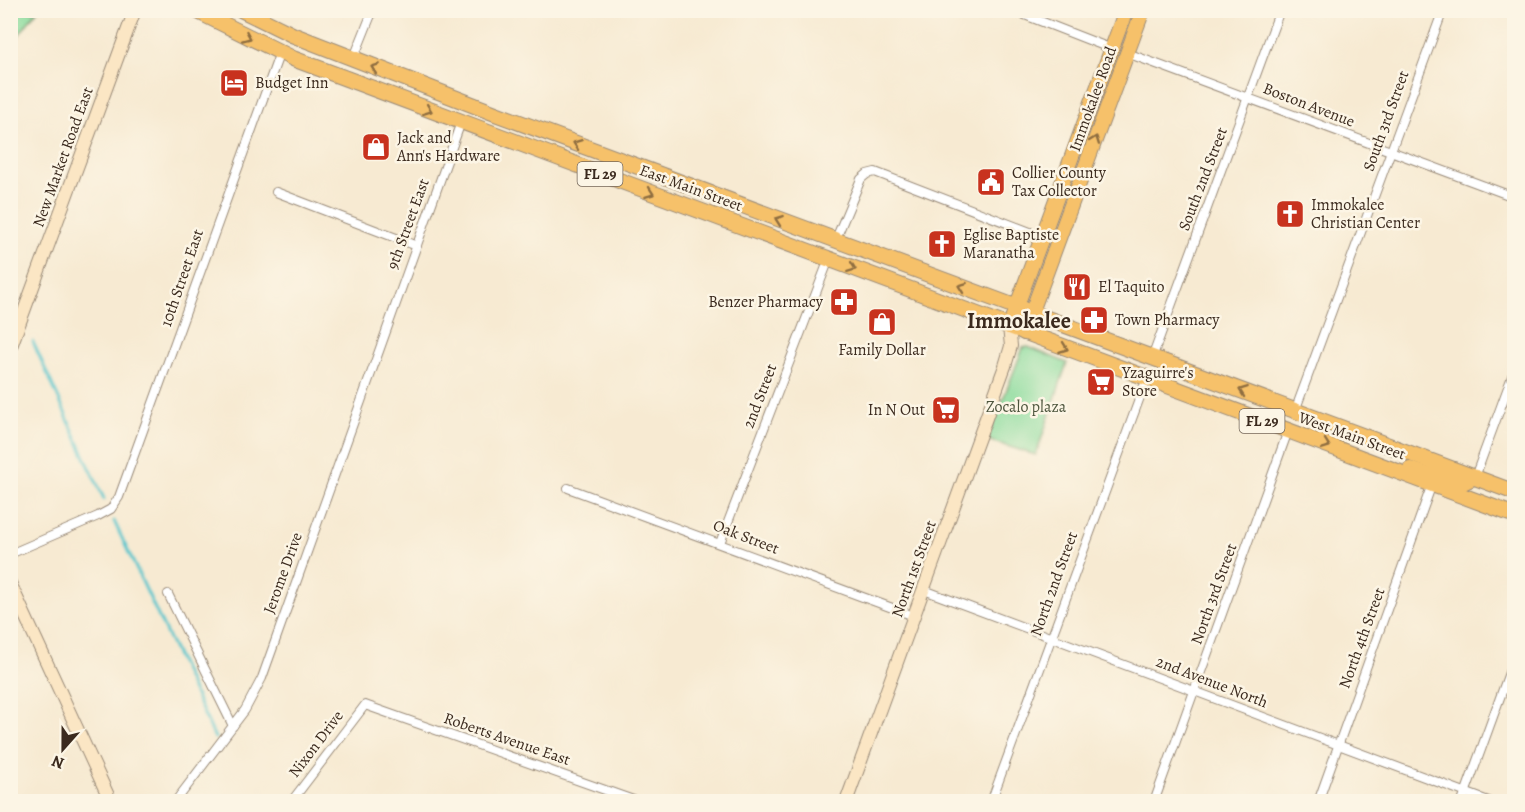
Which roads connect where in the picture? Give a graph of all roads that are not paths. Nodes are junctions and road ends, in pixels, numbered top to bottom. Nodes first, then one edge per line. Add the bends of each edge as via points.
1 (135, 10) edge
2 (195, 10) edge
3 (242, 10) edge
4 (374, 10) edge
5 (1012, 10) edge
6 (1126, 10) edge
7 (1143, 10) edge
8 (1280, 10) edge
9 (1443, 10) edge
10 (1112, 49) junction
11 (280, 52) junction
12 (1127, 53) junction
13 (353, 60) junction
14 (1249, 98) junction
15 (469, 104) junction
16 (460, 122) junction
17 (1391, 151) junction
18 (1064, 179) junction
19 (1078, 185) junction
20 (276, 192) dead end
21 (1515, 197) edge
22 (1043, 237) junction
23 (835, 241) junction
24 (417, 246) junction
25 (829, 259) junction
26 (1017, 307) junction
27 (1032, 313) junction
28 (1009, 327) junction
29 (1024, 333) junction
30 (384, 336) joint
31 (1011, 346) junction
32 (10, 349) edge
33 (1152, 357) junction
34 (1515, 371) edge
35 (1147, 378) junction
36 (1295, 411) junction
37 (1288, 431) junction
38 (1375, 463) junction
39 (1475, 477) junction
40 (1432, 484) junction
41 (568, 488) dead end
42 (1515, 492) edge
43 (1515, 514) edge
44 (720, 543) junction
45 (10, 554) edge
46 (10, 583) edge
47 (924, 590) junction
48 (168, 594) dead end
49 (914, 616) junction
50 (1051, 637) junction
51 (1515, 659) edge
52 (1194, 691) junction
53 (365, 705) joint
54 (233, 726) junction
55 (1339, 746) junction
56 (1465, 792) junction
57 (111, 801) edge
58 (175, 801) edge
59 (292, 801) edge
60 (639, 801) edge
61 (846, 801) edge
62 (991, 801) edge
63 (1154, 801) edge
64 (1318, 801) edge
65 (1462, 801) edge
66 (1491, 801) edge

1 - 32 main road, New Market Road East
2 -> 11 highway, East Main Street / FL 29
3 - 13 highway, East Main Street / FL 29
4 - 13 street
5 - 10 street
6 - 10 main road, Immokalee Road
7 - 12 main road, Immokalee Road
8 - 14 street, South 2nd Street
9 - 17 street, South 3rd Street
10 - 12 main road
10 - 18 main road, Immokalee Road
11 -> 16 highway, East Main Street / FL 29
11 - 45 street, 10th Street East via 120,497 108,511
12 - 14 street, Boston Avenue
19 -> 12 main road, Immokalee Road
15 -> 13 highway, East Main Street / FL 29
14 - 17 street, Boston Avenue
14 - 33 street, South 2nd Street
15 - 16 highway
23 -> 15 highway, East Main Street / FL 29
16 - 24 street, 9th Street East
16 -> 25 highway, East Main Street / FL 29
17 - 21 street, Boston Avenue
17 - 36 street, South 3rd Street
18 - 19 main road
18 - 22 main road, Immokalee Road
19 - 27 main road, Immokalee Road
20 - 24 street
22 - 23 street via 875,172 861,179
22 - 26 main road, Immokalee Road
23 - 25 highway
26 -> 23 highway, East Main Street / FL 29
24 - 30 street, 9th Street East
25 -> 28 highway, East Main Street / FL 29
25 - 44 street, 2nd Street
26 - 27 highway, West Main Street / FL 29
26 - 28 main road, Immokalee Road
27 - 29 main road, Immokalee Road
27 - 33 highway, West Main Street / FL 29
28 - 29 highway, West Main Street / FL 29
28 - 31 main road, North 1st Street
29 - 31 main road, North 1st Street
29 -> 35 highway, West Main Street / FL 29
30 - 54 street, Jerome Drive via 262,678
31 - 47 main road, North 1st Street
36 -> 33 highway, West Main Street / FL 29
34 - 39 street
35 - 37 highway, West Main Street / FL 29
35 - 50 street, North 2nd Street
36 - 37 highway
36 - 39 highway, West Main Street / FL 29
37 -> 38 highway, West Main Street / FL 29
37 - 52 street, North 3rd Street
38 - 39 main road via 1398,465 1459,485
38 - 40 highway, West Main Street / FL 29
39 - 42 highway, West Main Street / FL 29
40 - 43 highway, West Main Street / FL 29
40 - 55 street, North 4th Street
41 - 44 street, Oak Street
44 - 49 street, Oak Street
46 - 57 main road
47 - 49 main road, North 1st Street
47 - 50 street, 2nd Avenue North
48 - 54 street
49 - 61 main road, North 1st Street
50 - 52 street, 2nd Avenue North
50 - 62 street, North 2nd Street
51 - 56 street
52 - 55 street, 2nd Avenue North
52 - 63 street, North 3rd Street
53 - 59 street, Nixon Drive
53 - 60 street, Roberts Avenue East
54 - 58 street, Jerome Drive
55 - 56 street, 2nd Avenue North
55 - 64 street, North 4th Street
56 - 65 street
56 - 66 street, 2nd Avenue North

